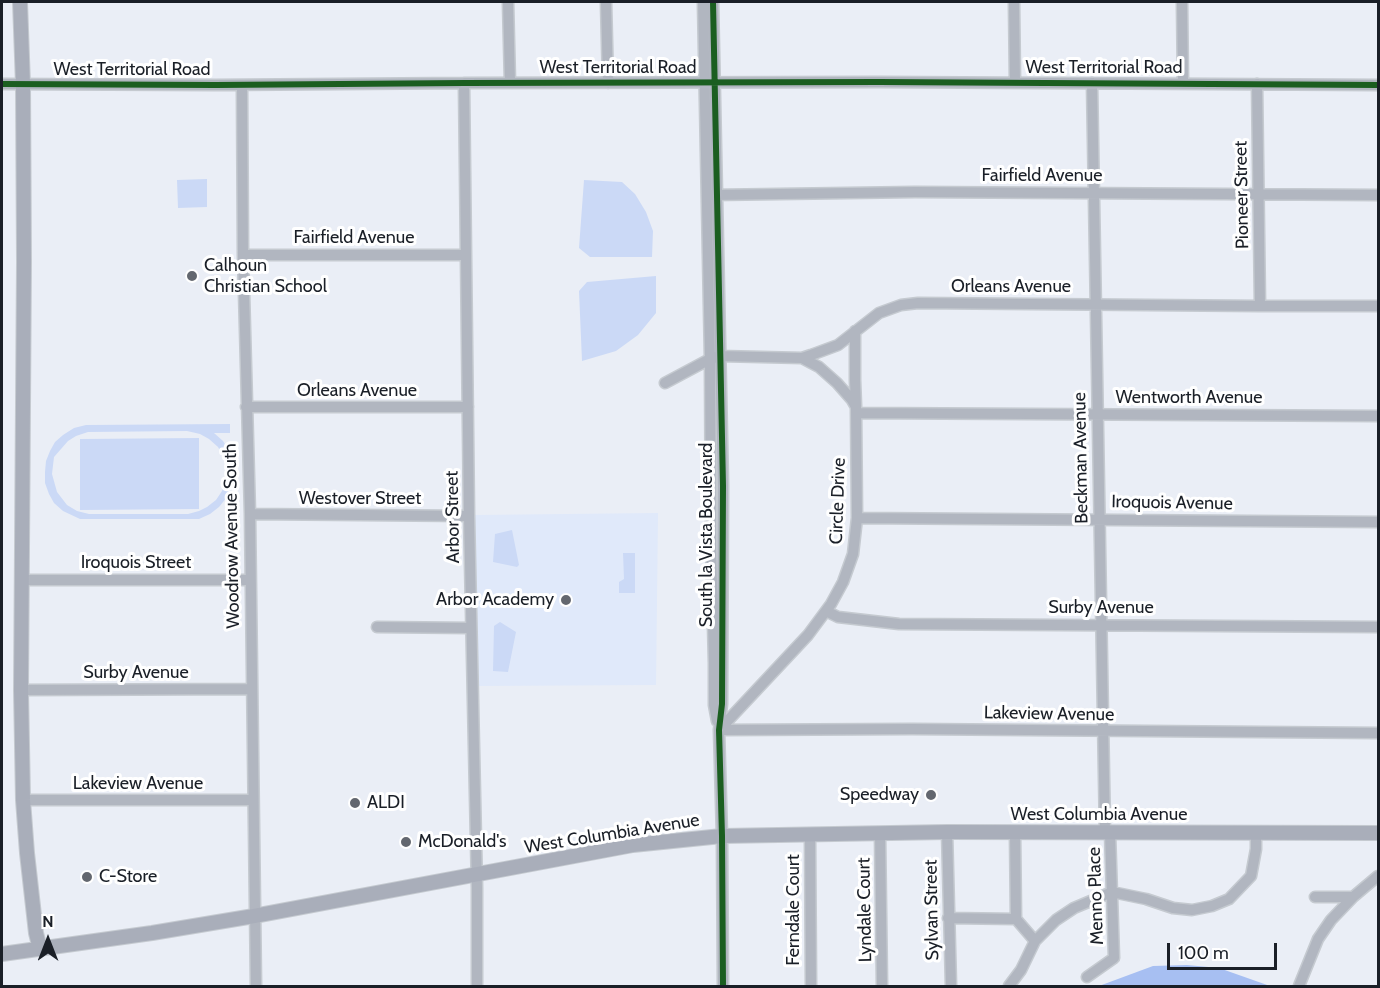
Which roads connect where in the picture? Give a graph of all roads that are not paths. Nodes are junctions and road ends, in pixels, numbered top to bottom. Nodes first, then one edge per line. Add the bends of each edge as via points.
1 (20, 2) edge
2 (508, 2) edge
3 (606, 2) edge
4 (703, 2) edge
5 (714, 2) edge
6 (1014, 2) edge
7 (1182, 2) edge
8 (464, 82) junction
9 (709, 82) junction
10 (510, 83) junction
11 (608, 83) junction
12 (1015, 83) junction
13 (2, 84) edge
14 (1092, 84) junction
15 (1183, 84) junction
16 (1257, 84) junction
17 (23, 85) junction
18 (242, 85) junction
19 (1378, 85) edge
20 (1093, 193) junction
21 (1259, 195) junction
22 (1378, 195) edge
23 (711, 196) junction
24 (243, 255) junction
25 (466, 255) junction
26 (1095, 303) junction
27 (1260, 306) junction
28 (1378, 306) edge
29 (855, 332) junction
30 (715, 358) junction
31 (802, 358) junction
32 (665, 384) dead end
33 (246, 407) junction
34 (468, 407) junction
35 (856, 410) junction
36 (1097, 414) junction
37 (1378, 416) edge
38 (250, 514) junction
39 (469, 516) junction
40 (857, 518) junction
41 (1099, 519) junction
42 (1378, 522) edge
43 (22, 580) junction
44 (250, 580) junction
45 (826, 610) junction
46 (1100, 624) junction
47 (377, 627) dead end
48 (1378, 627) edge
49 (471, 628) junction
50 (251, 689) junction
51 (21, 690) junction
52 (719, 730) junction
53 (1103, 731) junction
54 (1378, 733) edge
55 (23, 800) junction
56 (254, 800) junction
57 (946, 832) junction
58 (1016, 832) junction
59 (1108, 832) junction
60 (880, 833) junction
61 (1256, 833) junction
62 (1378, 833) edge
63 (810, 834) junction
64 (722, 836) junction
65 (476, 875) junction
66 (1378, 876) edge
67 (1112, 892) junction
68 (1315, 897) dead end
69 (1353, 897) junction
70 (254, 916) junction
71 (948, 918) junction
72 (1016, 919) junction
73 (1035, 941) junction
74 (40, 949) junction
75 (2, 954) edge
76 (1087, 978) dead end
77 (1299, 986) edge
78 (256, 987) edge
79 (477, 987) edge
80 (723, 987) edge
81 (811, 987) edge
82 (882, 987) edge
83 (951, 987) edge
84 (1009, 987) edge

1 - 17 main road
2 - 10 street
3 - 11 street
4 - 9 street
5 - 9 street
6 - 12 street
7 - 15 street
8 - 10 street, West Territorial Road
8 - 18 street, West Territorial Road
8 - 25 street, Arbor Street
9 - 11 street, West Territorial Road
9 - 12 street, West Territorial Road
9 - 23 street, South la Vista Boulevard
10 - 11 street, West Territorial Road
12 - 14 street, West Territorial Road
13 - 17 street, West Territorial Road
14 - 15 street, West Territorial Road
14 - 20 street, Beckman Avenue
15 - 16 street, West Territorial Road
16 - 19 street, West Territorial Road
16 - 21 street, Pioneer Street
17 - 18 street, West Territorial Road
17 - 43 main road
18 - 24 street, Woodrow Avenue South
20 - 21 street, Fairfield Avenue
20 - 23 street, Fairfield Avenue
20 - 26 street, Beckman Avenue
21 - 22 street, Fairfield Avenue
21 - 27 street, Pioneer Street
23 - 30 street, South la Vista Boulevard
24 - 25 street, Fairfield Avenue
24 - 33 street, Woodrow Avenue South
25 - 34 street, Arbor Street
26 - 27 street, Orleans Avenue
26 - 29 street, Orleans Avenue via 901,304 879,313
26 - 36 street, Beckman Avenue
27 - 28 street, Orleans Avenue
29 - 31 street, Orleans Avenue via 838,345
29 - 35 street, Circle Drive
30 - 31 street, Orleans Avenue
30 - 32 street, Orleans Avenue
30 - 52 street, South la Vista Boulevard via 711,546 714,705
31 - 35 street via 837,383
33 - 34 street, Orleans Avenue
33 - 38 street, Woodrow Avenue South
34 - 39 street, Arbor Street
35 - 36 street, Wentworth Avenue
35 - 40 street, Circle Drive
36 - 37 street, Wentworth Avenue
36 - 41 street, Beckman Avenue
38 - 39 street, Westover Street
38 - 44 street, Woodrow Avenue South
39 - 49 street, Arbor Street
40 - 41 street, Iroquois Avenue
40 - 45 street, Circle Drive via 853,554 843,582
41 - 42 street, Iroquois Avenue
41 - 46 street, Beckman Avenue
43 - 44 street, Iroquois Street
43 - 51 main road
44 - 50 street, Woodrow Avenue South
45 - 46 street, Surby Avenue via 838,617 899,624
45 - 52 street, Circle Drive via 808,635
46 - 48 street, Surby Avenue
46 - 53 street, Beckman Avenue
47 - 49 street
49 - 65 street, Arbor Street
50 - 51 street, Surby Avenue
50 - 56 street, Woodrow Avenue South
51 - 55 main road
52 - 53 street, Lakeview Avenue
52 - 64 street, South la Vista Boulevard
53 - 54 street, Lakeview Avenue
53 - 59 street, Beckman Avenue
55 - 56 street, Lakeview Avenue
55 - 74 main road
56 - 70 street, Woodrow Avenue South
57 - 58 main road, West Columbia Avenue
57 - 60 main road, West Columbia Avenue
57 - 71 street, Sylvan Street
58 - 59 main road, West Columbia Avenue
58 - 72 street
59 - 61 main road, West Columbia Avenue
59 - 67 street, Menno Place
60 - 63 main road, West Columbia Avenue
60 - 82 street, Lyndale Court
61 - 62 main road, West Columbia Avenue
61 - 67 street via 1251,876 1229,899 1212,906 1173,908
63 - 64 main road, West Columbia Avenue
63 - 81 street, Ferndale Court
64 - 65 main road, West Columbia Avenue via 633,845
64 - 80 street, South la Vista Boulevard
65 - 70 main road, West Columbia Avenue
65 - 79 street, Arbor Street
66 - 69 street
67 - 73 street via 1065,914
67 - 76 street, Menno Place via 1114,958
68 - 69 street
69 - 77 street via 1318,939
70 - 74 main road, West Columbia Avenue
70 - 78 street, Woodrow Avenue South
71 - 72 street
71 - 83 street, Sylvan Street
72 - 73 street
73 - 84 street
74 - 75 main road, West Columbia Avenue

